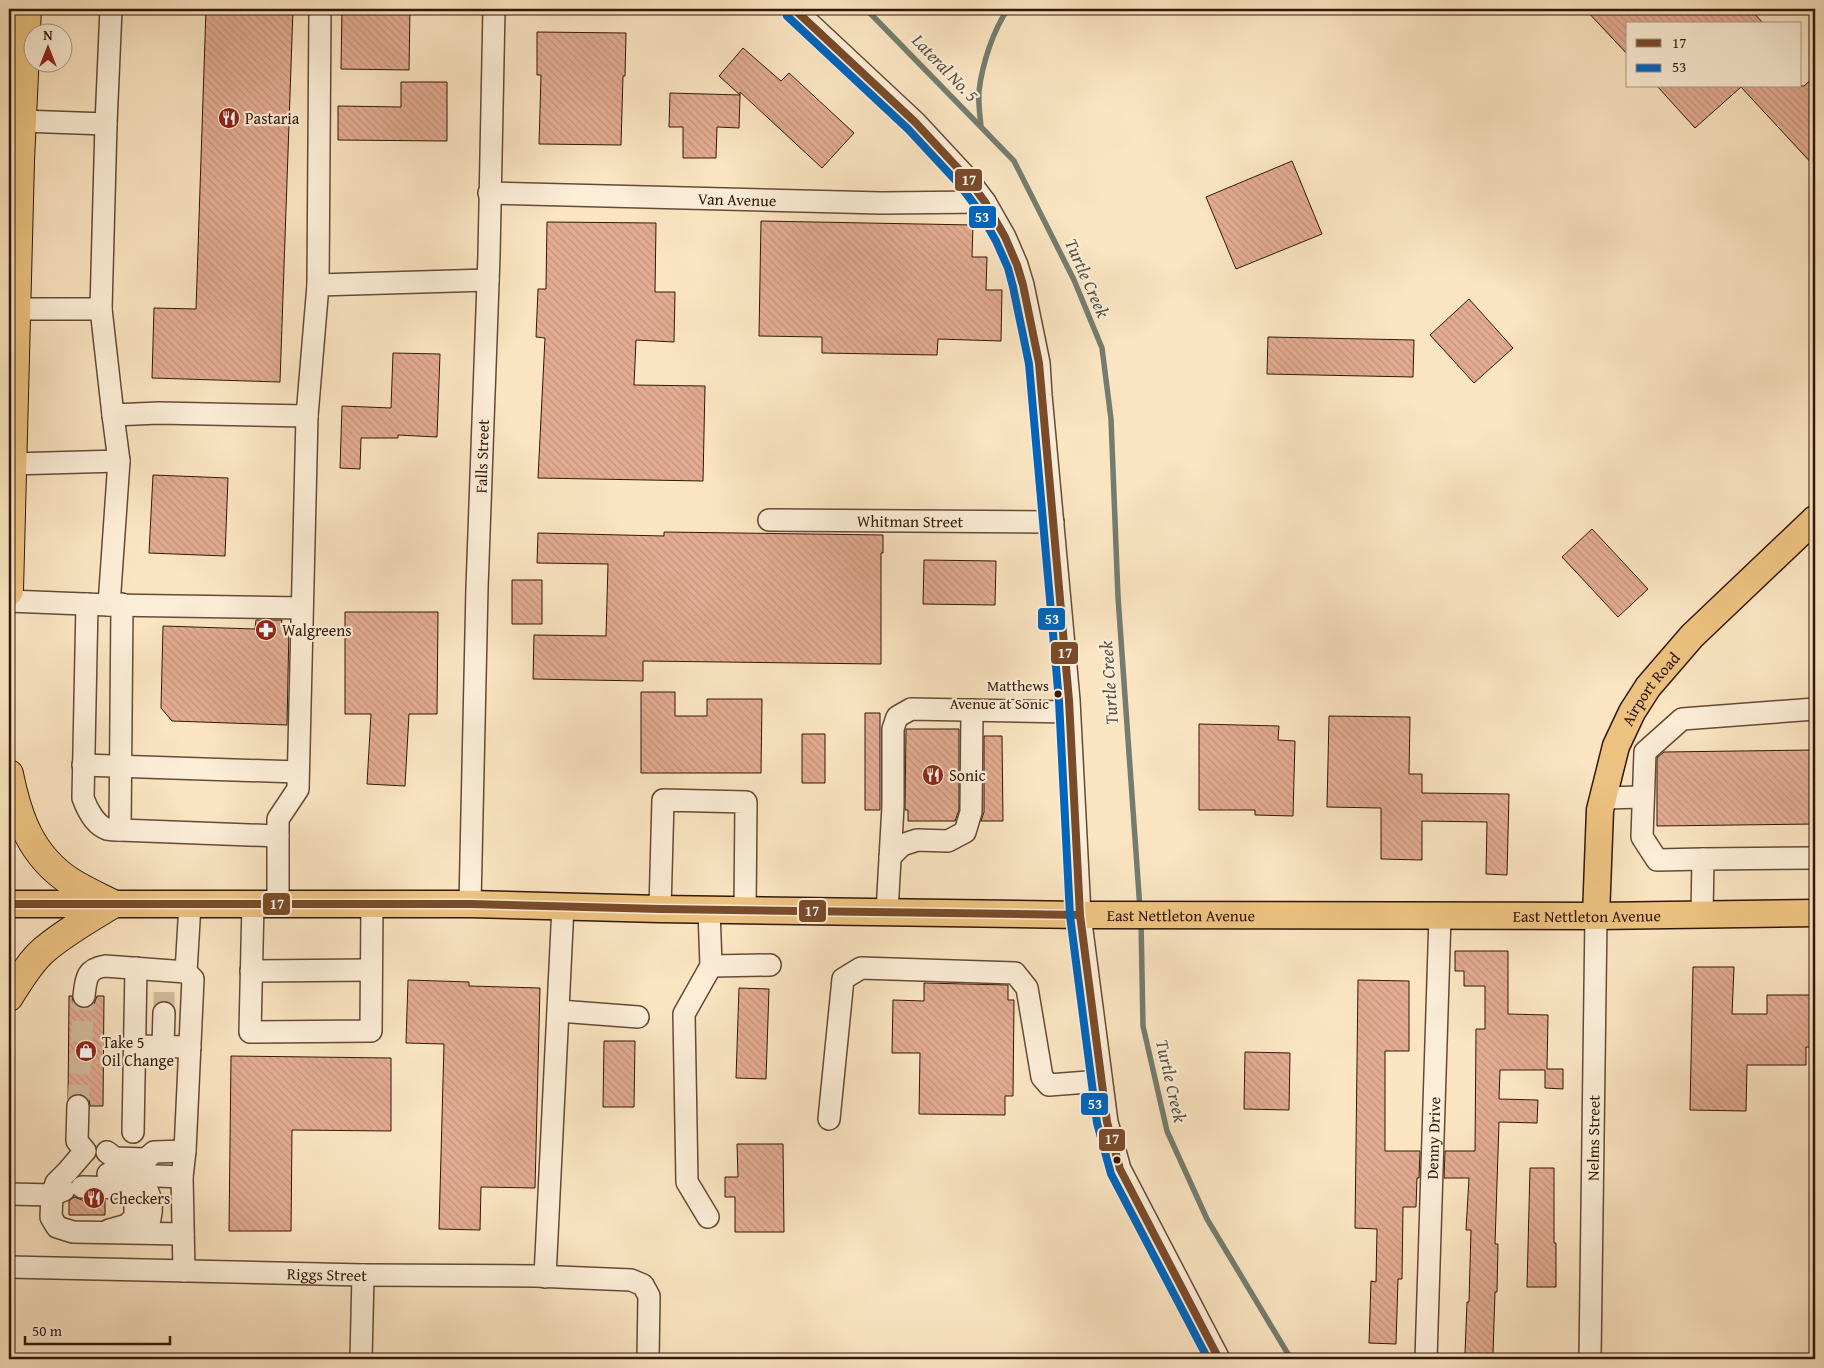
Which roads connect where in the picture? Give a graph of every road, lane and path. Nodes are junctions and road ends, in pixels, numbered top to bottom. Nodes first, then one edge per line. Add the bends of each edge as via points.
1 (111, 9) edge
2 (320, 9) edge
3 (494, 9) edge
4 (794, 9) edge
5 (21, 13) edge
6 (21, 121) junction
7 (106, 124) junction
8 (14, 161) edge
9 (489, 193) junction
10 (985, 202) junction
11 (488, 280) junction
12 (318, 285) junction
13 (13, 304) edge
14 (101, 309) junction
15 (11, 392) edge
16 (113, 415) junction
17 (307, 416) junction
18 (118, 461) junction
19 (11, 464) junction
20 (10, 500) edge
21 (1815, 519) edge
22 (769, 520) dead end
23 (1053, 522) junction
24 (9, 576) edge
25 (9, 591) edge
26 (9, 600) edge
27 (87, 604) junction
28 (116, 605) junction
29 (302, 608) junction
30 (1815, 709) edge
31 (972, 710) junction
32 (1069, 712) junction
33 (84, 764) junction
34 (121, 765) junction
35 (298, 772) junction
36 (9, 774) edge
37 (1642, 797) junction
38 (1603, 798) junction
39 (120, 830) junction
40 (278, 836) junction
41 (890, 856) junction
42 (1815, 858) edge
43 (1703, 860) junction
44 (9, 904) edge
45 (113, 904) junction
46 (190, 904) junction
47 (265, 904) junction
48 (372, 904) junction
49 (470, 904) junction
50 (563, 906) junction
51 (660, 909) junction
52 (709, 910) junction
53 (745, 911) junction
54 (887, 912) junction
55 (1815, 913) edge
56 (1702, 914) junction
57 (1080, 915) junction
58 (1440, 916) junction
59 (1596, 916) junction
60 (770, 965) dead end
61 (711, 966) junction
62 (136, 968) junction
63 (371, 970) junction
64 (251, 971) junction
65 (186, 972) junction
66 (84, 996) tunnel mouth
67 (9, 997) edge
68 (559, 1011) junction
69 (164, 1013) tunnel mouth
70 (638, 1017) dead end
71 (134, 1046) junction
72 (163, 1046) junction
73 (190, 1047) junction
74 (1101, 1081) junction
75 (78, 1106) tunnel mouth
76 (830, 1119) dead end
77 (134, 1132) dead end
78 (84, 1151) junction
79 (185, 1151) junction
80 (182, 1177) junction
81 (68, 1186) junction
82 (9, 1194) edge
83 (708, 1217) dead end
84 (99, 1232) junction
85 (183, 1234) junction
86 (9, 1267) edge
87 (184, 1272) junction
88 (363, 1275) junction
89 (545, 1277) junction
90 (361, 1359) edge
91 (648, 1359) edge
92 (1219, 1359) edge
93 (1426, 1359) edge
94 (1590, 1359) edge

1 - 7 street
2 - 12 street
3 - 9 street, Falls Street
4 - 10 street via 915,122
5 - 6 highway
6 - 7 street
6 - 8 highway
7 - 14 street
8 - 13 highway
9 - 10 street, Van Avenue via 881,203
9 - 11 street, Falls Street
10 - 23 street via 1017,265 1033,330 1041,380
11 - 12 street
11 - 49 street, Falls Street
12 - 17 street
13 - 14 street
13 - 15 highway
14 - 16 street
15 - 19 highway
16 - 17 street
16 - 18 street
17 - 29 street
18 - 19 street
18 - 28 street
19 - 20 highway
20 - 24 highway
21 - 38 main road, Airport Road via 1692,636 1648,687 1616,746
22 - 23 street, Whitman Street
23 - 32 street
24 - 25 highway
26 - 27 street
27 - 28 street
27 - 33 street
28 - 29 street
28 - 34 street
29 - 35 street
30 - 37 street via 1682,719 1645,752
31 - 32 street
31 - 41 street via 971,812 965,832 948,841 917,840 902,845
31 - 41 street via 911,709 897,717 893,728
32 - 57 street
33 - 34 street
33 - 39 street via 83,798 87,810 107,829
34 - 35 street
34 - 39 street
35 - 40 street via 298,789 278,819
36 - 45 highway via 26,832 45,860 71,882
37 - 38 street
37 - 43 street via 1642,837 1657,860
38 - 59 main road, Airport Road via 1598,838
39 - 40 street
40 - 47 street
41 - 54 street
42 - 43 street
43 - 56 street
44 - 45 main road, East Nettleton Avenue
45 - 46 main road, East Nettleton Avenue
45 - 67 highway via 71,929 43,951
46 - 47 main road, East Nettleton Avenue
46 - 65 street
47 - 48 main road, East Nettleton Avenue
47 - 64 street
48 - 49 main road, East Nettleton Avenue
48 - 63 street
49 - 50 main road, East Nettleton Avenue
50 - 51 main road, East Nettleton Avenue
50 - 68 street
51 - 52 main road, East Nettleton Avenue
51 - 53 street via 663,800 672,800 746,802
52 - 53 main road, East Nettleton Avenue
52 - 61 street
53 - 54 main road, East Nettleton Avenue
54 - 57 main road, East Nettleton Avenue
55 - 56 main road, East Nettleton Avenue
56 - 59 main road, East Nettleton Avenue
57 - 58 main road, East Nettleton Avenue
57 - 74 street
58 - 59 main road, East Nettleton Avenue
58 - 93 street, Denny Drive
59 - 94 street, Nelms Street
60 - 61 street
61 - 83 street via 684,1014 687,1182
62 - 65 street via 164,980
62 - 66 street via 95,968 86,978
62 - 71 street
63 - 64 street
63 - 64 street via 371,1031 250,1032
65 - 73 street via 194,979
68 - 70 street
68 - 89 street
69 - 72 street
71 - 72 street
71 - 77 street
72 - 73 street
73 - 79 street
74 - 76 street via 1049,1085 1042,1077 1028,988 1015,973 861,968 842,979
74 - 92 street via 1107,1122 1120,1168
75 - 78 street via 77,1141
78 - 79 street via 107,1152 115,1158 146,1159 154,1152
78 - 81 street
79 - 80 street
80 - 81 street
80 - 85 street
81 - 82 street
81 - 84 street via 51,1218 57,1227 73,1232
81 - 84 street via 128,1188 134,1196 134,1218 127,1225
84 - 85 street
85 - 87 street
86 - 87 street, Riggs Street
87 - 88 street, Riggs Street
88 - 89 street, Riggs Street
88 - 90 street
89 - 91 street, Riggs Street via 631,1280 643,1285 649,1296

